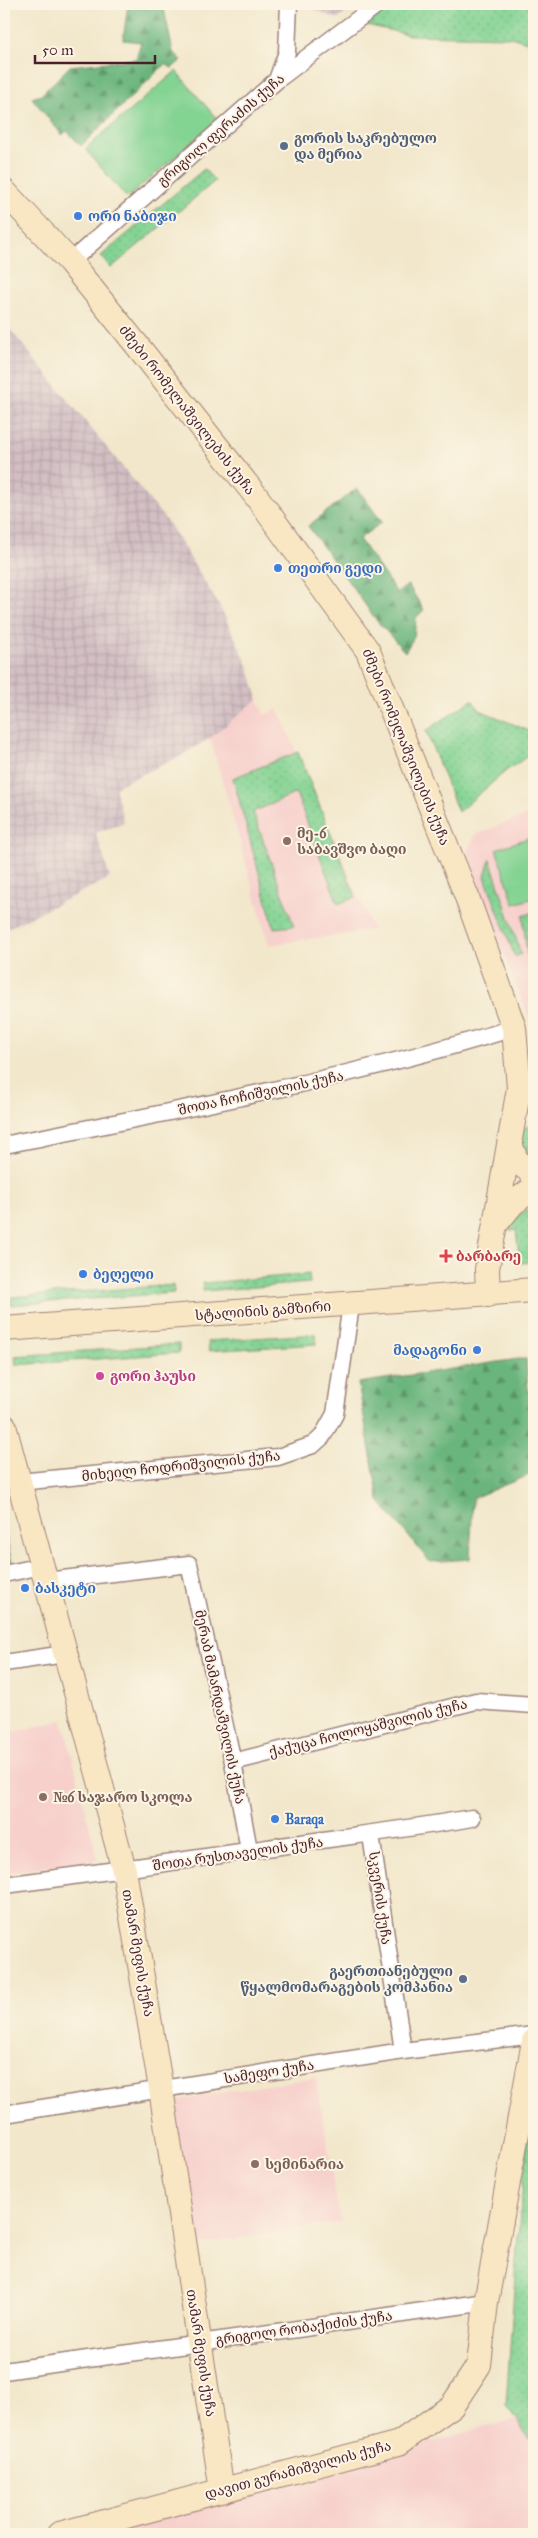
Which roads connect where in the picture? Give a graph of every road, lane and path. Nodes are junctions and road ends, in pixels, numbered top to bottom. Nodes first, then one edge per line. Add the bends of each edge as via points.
1 (289, 4) edge
2 (378, 4) edge
3 (288, 39) junction
4 (321, 48) junction
5 (277, 80) junction
6 (4, 191) edge
7 (70, 262) junction
8 (514, 1028) junction
9 (534, 1053) edge
10 (534, 1114) edge
11 (511, 1138) junction
12 (4, 1145) edge
13 (533, 1181) edge
14 (494, 1226) junction
15 (528, 1291) edge
16 (488, 1295) junction
17 (351, 1305) junction
18 (4, 1329) edge
19 (4, 1426) edge
20 (19, 1482) junction
21 (4, 1574) edge
22 (44, 1574) junction
23 (65, 1654) junction
24 (4, 1663) edge
25 (534, 1704) edge
26 (233, 1762) junction
27 (472, 1818) dead end
28 (371, 1835) junction
29 (248, 1850) junction
30 (124, 1870) junction
31 (4, 1885) edge
32 (534, 2035) edge
33 (534, 2041) edge
34 (403, 2051) junction
35 (161, 2089) junction
36 (4, 2114) edge
37 (486, 2302) junction
38 (200, 2344) junction
39 (4, 2371) edge
40 (222, 2491) junction
41 (59, 2534) edge

1 - 3 street
2 - 4 street, გრიგოლ ფერაძის ქუჩა
3 - 4 street via 297,47
3 - 5 street
4 - 5 street, გრიგოლ ფერაძის ქუჩა
5 - 7 street, გრიგოლ ფერაძის ქუჩა
6 - 7 street, ძმები რომელაშვილების ქუჩა
7 - 8 street, ძმები რომელაშვილების ქუჩა via 256,496 364,643 452,858
8 - 9 street via 527,1036
8 - 11 street, ძმები რომელაშვილების ქუჩა via 518,1088
8 - 12 street, შოთა ჩოჩიშვილის ქუჩა via 350,1074
10 - 11 street via 523,1118
11 - 13 street via 516,1160
11 - 14 street, ძმები რომელაშვილების ქუჩა
13 - 14 street
14 - 16 street, ძმები რომელაშვილების ქუჩა via 487,1269
15 - 16 street, სტალინის გამზირი
16 - 17 street, სტალინის გამზირი
17 - 18 street, სტალინის გამზირი
17 - 20 street, მიხეილ ჩოდრიშვილის ქუჩა via 335,1414 322,1437 313,1445 278,1457
19 - 20 street, თამარ მეფის ქუჩა
20 - 22 street, თამარ მეფის ქუჩა
21 - 22 street
22 - 23 street, თამარ მეფის ქუჩა
22 - 26 street, მერაბ მამარდაშვილის ქუჩა via 190,1564
23 - 24 street
23 - 30 street, თამარ მეფის ქუჩა
25 - 26 street, ქაქუცა ჩოლოყაშვილის ქუჩა via 476,1701
26 - 29 street, მერაბ მამარდაშვილის ქუჩა
27 - 28 street, შოთა რუსთაველის ქუჩა
28 - 29 street, შოთა რუსთაველის ქუჩა
28 - 34 street, სკვერის ქუჩა
29 - 30 street, შოთა რუსთაველის ქუჩა
30 - 31 street, შოთა რუსთაველის ქუჩა
30 - 35 street, თამარ მეფის ქუჩა
32 - 34 street, სამეფო ქუჩა
33 - 37 street, დავით გურამიშვილის ქუჩა
34 - 35 street, სამეფო ქუჩა
35 - 36 street, სამეფო ქუჩა
35 - 38 street, თამარ მეფის ქუჩა
37 - 38 street, გრიგოლ რობაქიძის ქუჩა
37 - 40 street, დავით გურამიშვილის ქუჩა via 479,2364 452,2406 399,2443
38 - 39 street, გრიგოლ რობაქიძის ქუჩა
38 - 40 street, თამარ მეფის ქუჩა
40 - 41 street, დავით გურამიშვილის ქუჩა

